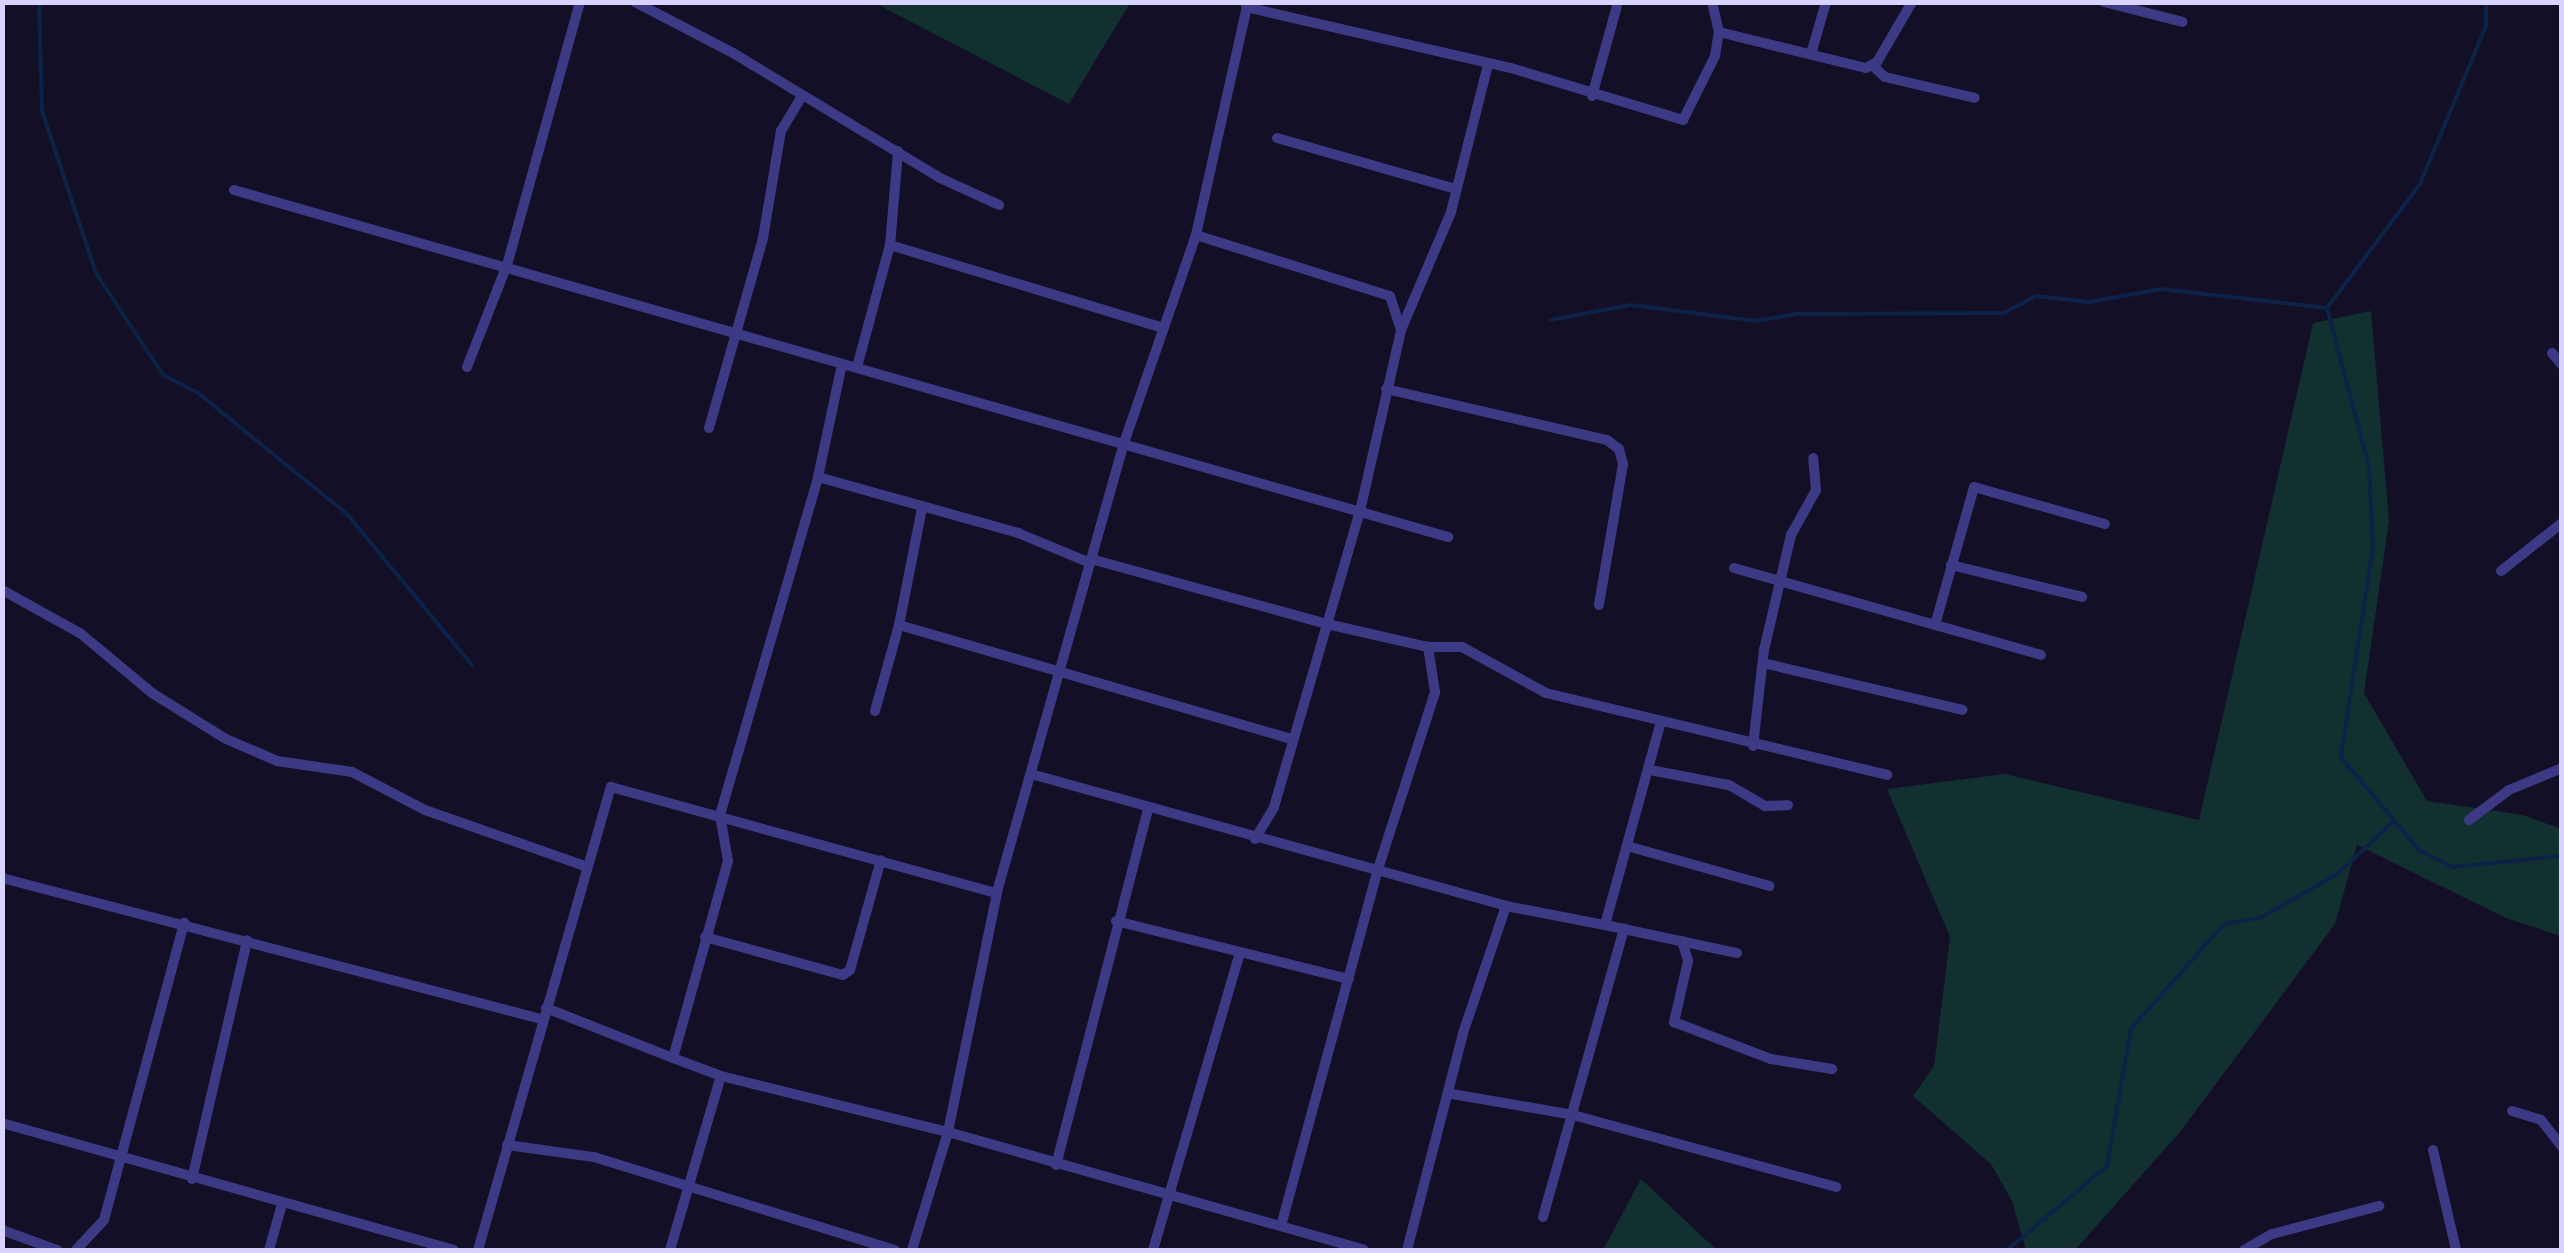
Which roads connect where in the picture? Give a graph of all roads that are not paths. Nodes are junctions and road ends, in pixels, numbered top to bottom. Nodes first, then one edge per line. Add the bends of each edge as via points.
1 (580, 2) edge
2 (635, 2) edge
3 (1712, 2) edge
4 (1826, 2) edge
5 (1912, 2) edge
6 (2104, 2) edge
7 (1613, 4) edge
8 (1247, 5) edge
9 (2184, 22) dead end
10 (1719, 32) junction
11 (1811, 54) junction
12 (1488, 65) junction
13 (1872, 66) junction
14 (802, 96) junction
15 (1592, 96) junction
16 (1974, 98) dead end
17 (1277, 138) dead end
18 (898, 151) junction
19 (1456, 189) junction
20 (234, 190) dead end
21 (999, 205) dead end
22 (1196, 236) junction
23 (890, 245) junction
24 (507, 265) junction
25 (1164, 328) junction
26 (1402, 330) junction
27 (737, 331) junction
28 (2552, 353) dead end
29 (842, 364) junction
30 (2562, 365) edge
31 (467, 367) dead end
32 (858, 367) junction
33 (1386, 388) junction
34 (710, 428) dead end
35 (1124, 443) junction
36 (1813, 458) dead end
37 (818, 477) junction
38 (922, 508) junction
39 (1360, 511) junction
40 (2562, 523) edge
41 (2105, 524) dead end
42 (1448, 537) dead end
43 (1090, 561) junction
44 (1951, 565) junction
45 (1734, 568) dead end
46 (2500, 572) dead end
47 (1780, 583) junction
48 (2, 590) edge
49 (2082, 598) dead end
50 (1599, 605) dead end
51 (1326, 624) junction
52 (898, 625) junction
53 (1934, 625) junction
54 (1428, 647) junction
55 (2041, 655) dead end
56 (1763, 664) junction
57 (1061, 674) junction
58 (1963, 710) dead end
59 (875, 711) dead end
60 (1660, 725) junction
61 (1291, 739) junction
62 (1753, 746) junction
63 (2562, 768) edge
64 (1650, 770) junction
65 (1032, 774) junction
66 (1887, 775) dead end
67 (1788, 805) dead end
68 (1148, 810) junction
69 (720, 815) junction
70 (2470, 820) dead end
71 (1255, 839) junction
72 (1627, 846) junction
73 (882, 860) junction
74 (585, 866) junction
75 (1377, 872) junction
76 (2, 878) edge
77 (1769, 886) dead end
78 (997, 893) junction
79 (1506, 906) junction
80 (1116, 920) junction
81 (184, 923) junction
82 (1605, 925) junction
83 (1624, 928) junction
84 (705, 937) junction
85 (247, 940) junction
86 (1682, 941) junction
87 (1240, 953) junction
88 (1738, 953) dead end
89 (1349, 979) junction
90 (544, 1014) junction
91 (673, 1058) junction
92 (1832, 1069) dead end
93 (721, 1076) junction
94 (1452, 1094) junction
95 (2512, 1110) dead end
96 (1573, 1115) junction
97 (2, 1123) edge
98 (948, 1132) junction
99 (507, 1145) junction
100 (2562, 1147) edge
101 (2432, 1150) dead end
102 (122, 1162) junction
103 (1056, 1165) junction
104 (192, 1179) junction
105 (690, 1186) junction
106 (1836, 1187) dead end
107 (1168, 1198) junction
108 (282, 1204) junction
109 (2380, 1206) dead end
110 (1543, 1216) dead end
111 (1282, 1226) junction
112 (2, 1230) edge
113 (57, 1250) edge
114 (76, 1250) edge
115 (269, 1250) edge
116 (453, 1250) edge
117 (478, 1250) edge
118 (670, 1250) edge
119 (894, 1250) edge
120 (912, 1250) edge
121 (1154, 1250) edge
122 (1364, 1250) edge
123 (1407, 1250) edge
124 (2244, 1250) edge
125 (2456, 1250) edge

1 - 24 street
2 - 14 street
3 - 10 street
4 - 11 street
5 - 13 street
6 - 9 street
7 - 15 street
8 - 12 street
8 - 22 street
10 - 11 street
10 - 15 street via 1715,56 1683,120
11 - 13 street
12 - 15 street
12 - 19 street
13 - 16 street via 1885,77
14 - 18 street
14 - 27 street via 781,131
17 - 19 street
18 - 21 street
18 - 23 street
19 - 26 street
20 - 24 street
22 - 25 street
22 - 26 street via 1390,296
23 - 25 street
23 - 32 street
24 - 27 street
24 - 31 street
25 - 35 street
26 - 33 street
27 - 29 street
27 - 34 street
28 - 30 street
29 - 32 street
29 - 37 street
32 - 35 street
33 - 39 street
33 - 50 street via 1607,440 1619,449
35 - 39 street
35 - 43 street
36 - 47 street via 1816,490 1795,526
37 - 38 street
37 - 69 street
38 - 43 street via 1018,533
38 - 52 street
39 - 42 street
39 - 51 street
40 - 46 street
41 - 44 street via 1974,486
43 - 51 street
43 - 57 street
44 - 49 street
44 - 53 street
45 - 47 street
47 - 53 street
47 - 56 street
48 - 74 street via 80,633 152,693 226,738 277,761 352,772 425,810
51 - 54 street
51 - 61 street
52 - 57 street
52 - 59 street
53 - 55 street
54 - 60 street via 1462,647 1546,693
54 - 75 street via 1434,692
56 - 58 street
56 - 62 street
57 - 61 street
57 - 65 street
60 - 62 street
60 - 64 street
61 - 71 street via 1274,807
62 - 66 street
63 - 70 street via 2509,790
64 - 67 street via 1729,785 1765,806
64 - 72 street
65 - 68 street
65 - 78 street
68 - 71 street
68 - 80 street
69 - 73 street
69 - 74 street via 611,787
69 - 84 street via 728,862
71 - 75 street
72 - 77 street
72 - 82 street
73 - 78 street
73 - 84 street via 850,970 843,975
74 - 90 street
75 - 79 street
75 - 89 street
76 - 81 street
78 - 98 street
79 - 82 street
79 - 94 street via 1463,1033
80 - 87 street
80 - 103 street
81 - 85 street
81 - 102 street
82 - 83 street
83 - 86 street
83 - 96 street
84 - 91 street
85 - 90 street
85 - 104 street
86 - 88 street
86 - 92 street via 1688,961 1674,1022 1771,1059
87 - 89 street
87 - 107 street
89 - 111 street
90 - 91 street
90 - 99 street
91 - 93 street
93 - 98 street
93 - 105 street
94 - 96 street
94 - 123 street
95 - 100 street via 2541,1120
96 - 106 street
96 - 110 street
97 - 102 street
98 - 103 street
98 - 120 street
99 - 105 street via 594,1157
99 - 117 street
101 - 125 street
102 - 104 street
102 - 114 street via 104,1220
103 - 107 street
104 - 108 street
105 - 118 street
105 - 119 street
107 - 111 street
107 - 121 street
108 - 115 street
108 - 116 street
109 - 124 street via 2272,1234
111 - 122 street
112 - 113 street

